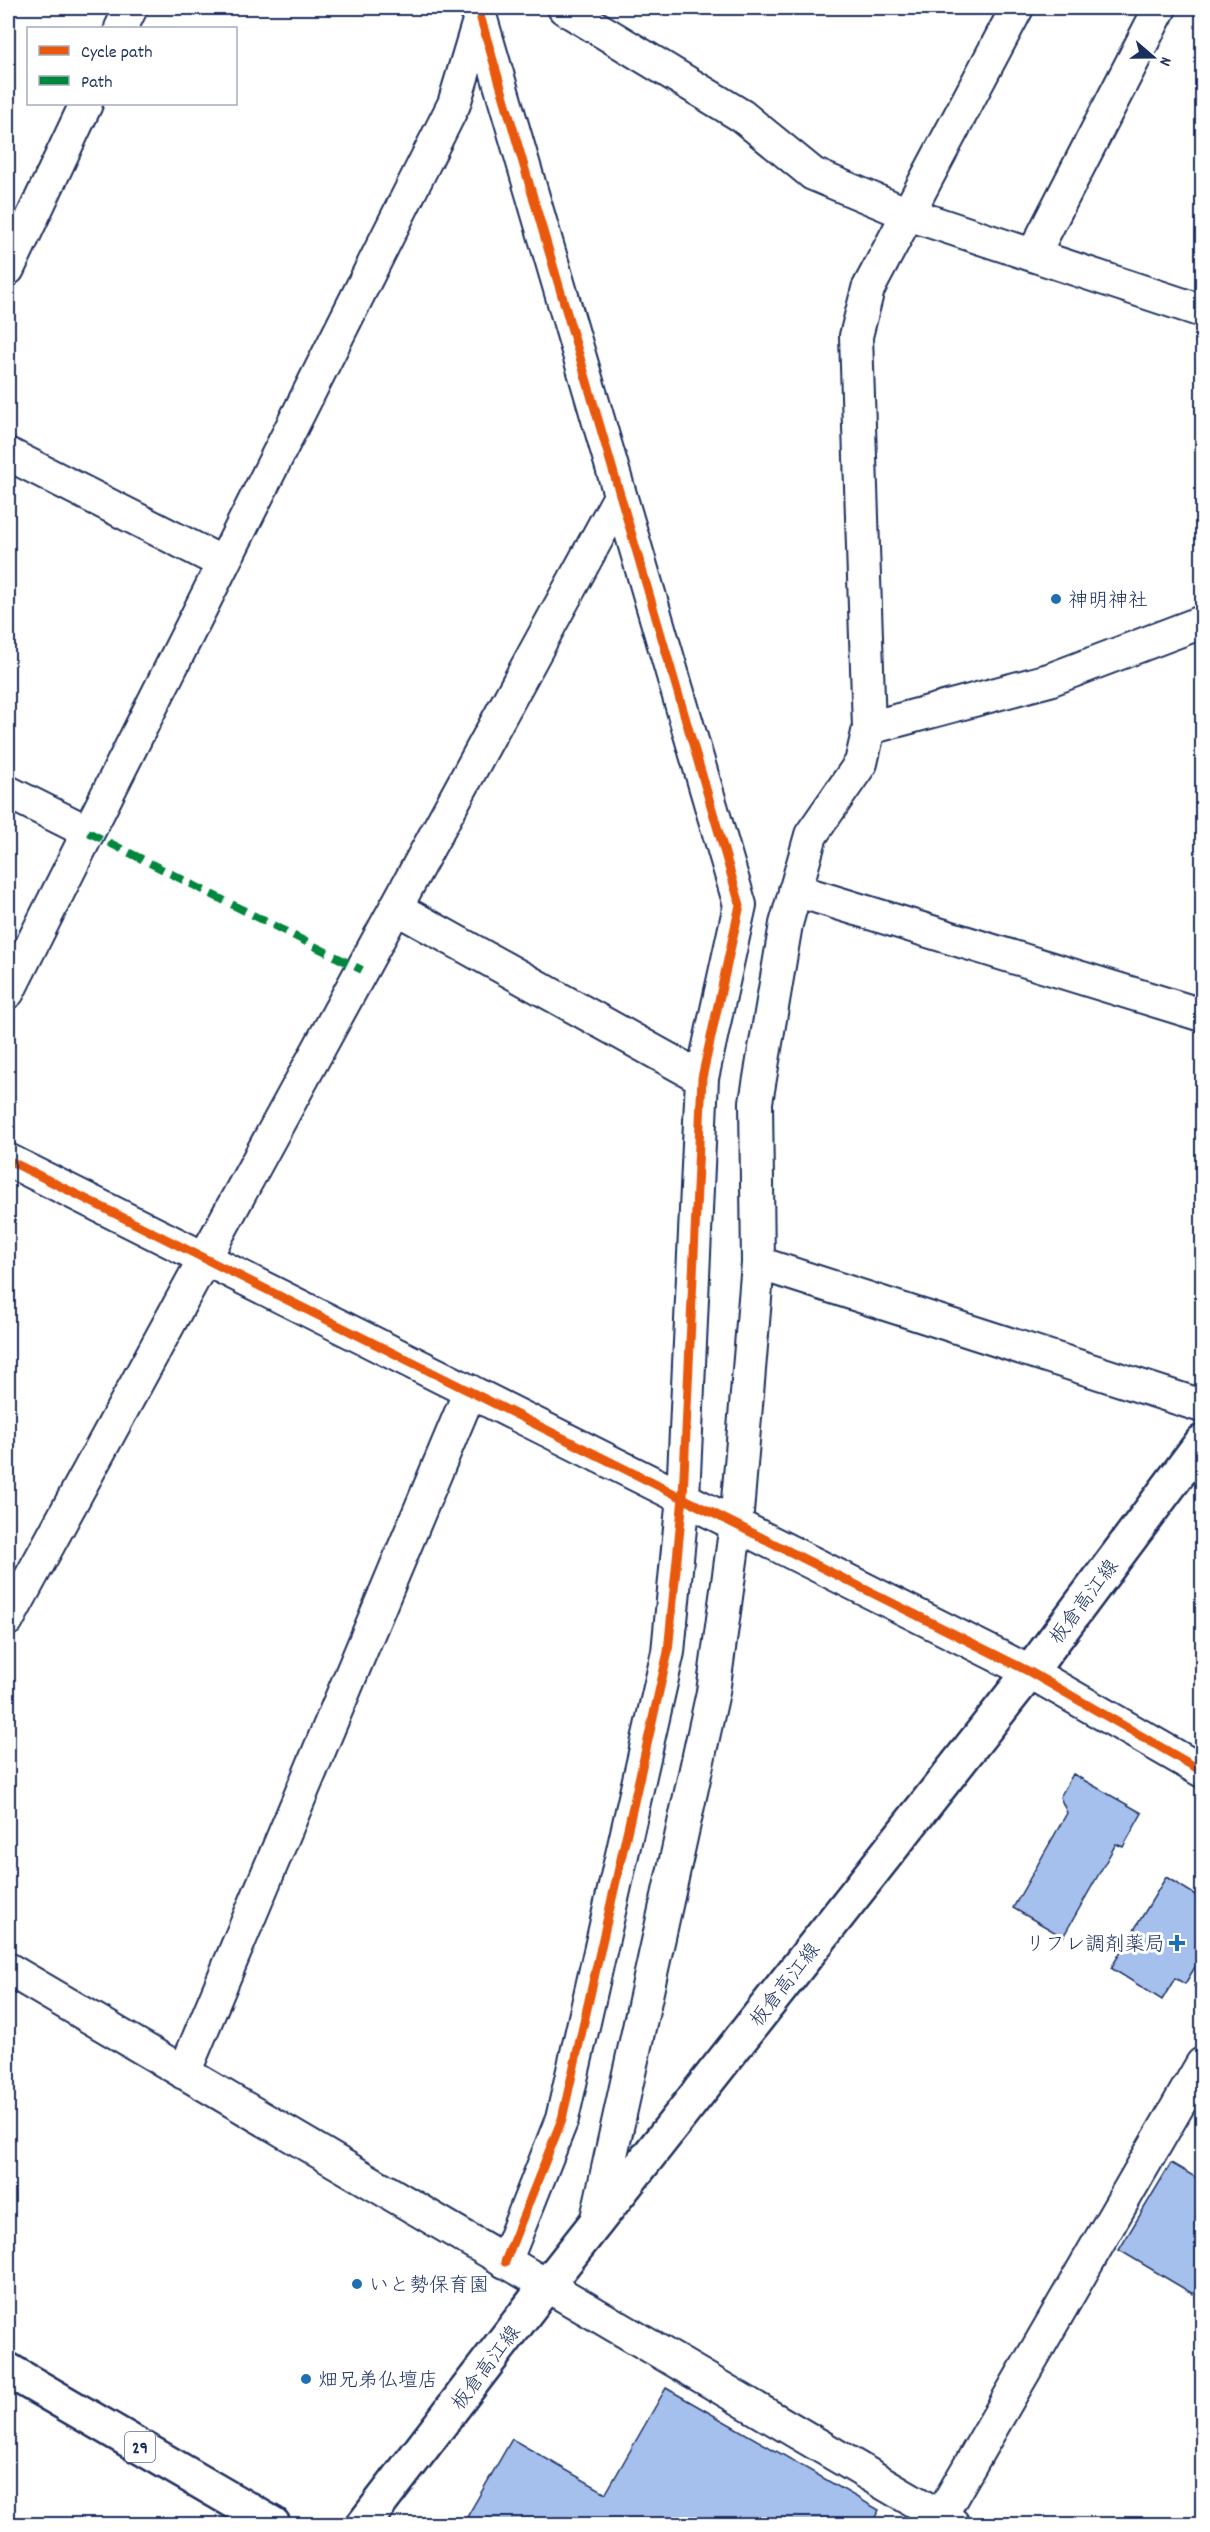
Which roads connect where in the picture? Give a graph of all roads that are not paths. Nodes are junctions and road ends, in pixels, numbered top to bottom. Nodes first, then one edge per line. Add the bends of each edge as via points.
1 (131, 8) edge
2 (564, 8) edge
3 (1017, 8) edge
4 (1160, 8) edge
5 (481, 13) edge
6 (122, 27) edge
7 (86, 105) edge
8 (908, 214) junction
9 (1033, 255) junction
10 (8, 269) edge
11 (1203, 311) edge
12 (8, 454) edge
13 (619, 498) junction
14 (223, 563) junction
15 (1203, 622) edge
16 (869, 728) junction
17 (8, 792) edge
18 (88, 832) junction
19 (795, 890) junction
20 (396, 908) junction
21 (8, 992) edge
22 (1203, 1015) edge
23 (702, 1078) junction
24 (8, 1160) edge
25 (205, 1258) junction
26 (758, 1263) junction
27 (470, 1391) junction
28 (1203, 1406) edge
29 (1203, 1442) edge
30 (683, 1497) junction
31 (736, 1524) junction
32 (8, 1619) edge
33 (1030, 1672) junction
34 (1203, 1771) edge
35 (8, 1969) edge
36 (1203, 2064) edge
37 (184, 2073) junction
38 (596, 2223) junction
39 (505, 2262) junction
40 (546, 2286) junction
41 (8, 2370) edge
42 (947, 2521) edge
43 (273, 2524) edge
44 (364, 2524) edge

1 - 6 street
2 - 8 street via 742,116 813,174
3 - 8 street
4 - 9 street
5 - 13 street
5 - 14 street via 454,104
7 - 10 street
8 - 9 street
8 - 16 street via 868,289 856,336
9 - 11 street
12 - 14 street
13 - 20 street
13 - 23 street via 740,904
14 - 18 street
15 - 16 street via 1049,680
16 - 19 street via 861,763 810,835
17 - 18 street
18 - 21 street
19 - 22 street
19 - 26 street via 756,1102
20 - 23 street
20 - 25 street
23 - 30 street
24 - 25 street
25 - 27 street
25 - 32 street
26 - 28 street
26 - 31 street
27 - 30 street
27 - 37 street
29 - 33 main road, 板倉高江線
30 - 31 street
30 - 39 street via 668,1652 562,2119
31 - 33 street
31 - 38 street via 713,1692
33 - 34 street
33 - 38 main road, 板倉高江線
35 - 37 street
36 - 42 street
37 - 39 street
38 - 40 main road, 板倉高江線
39 - 40 street
40 - 42 street
40 - 44 main road, 板倉高江線
41 - 43 main road, 29

